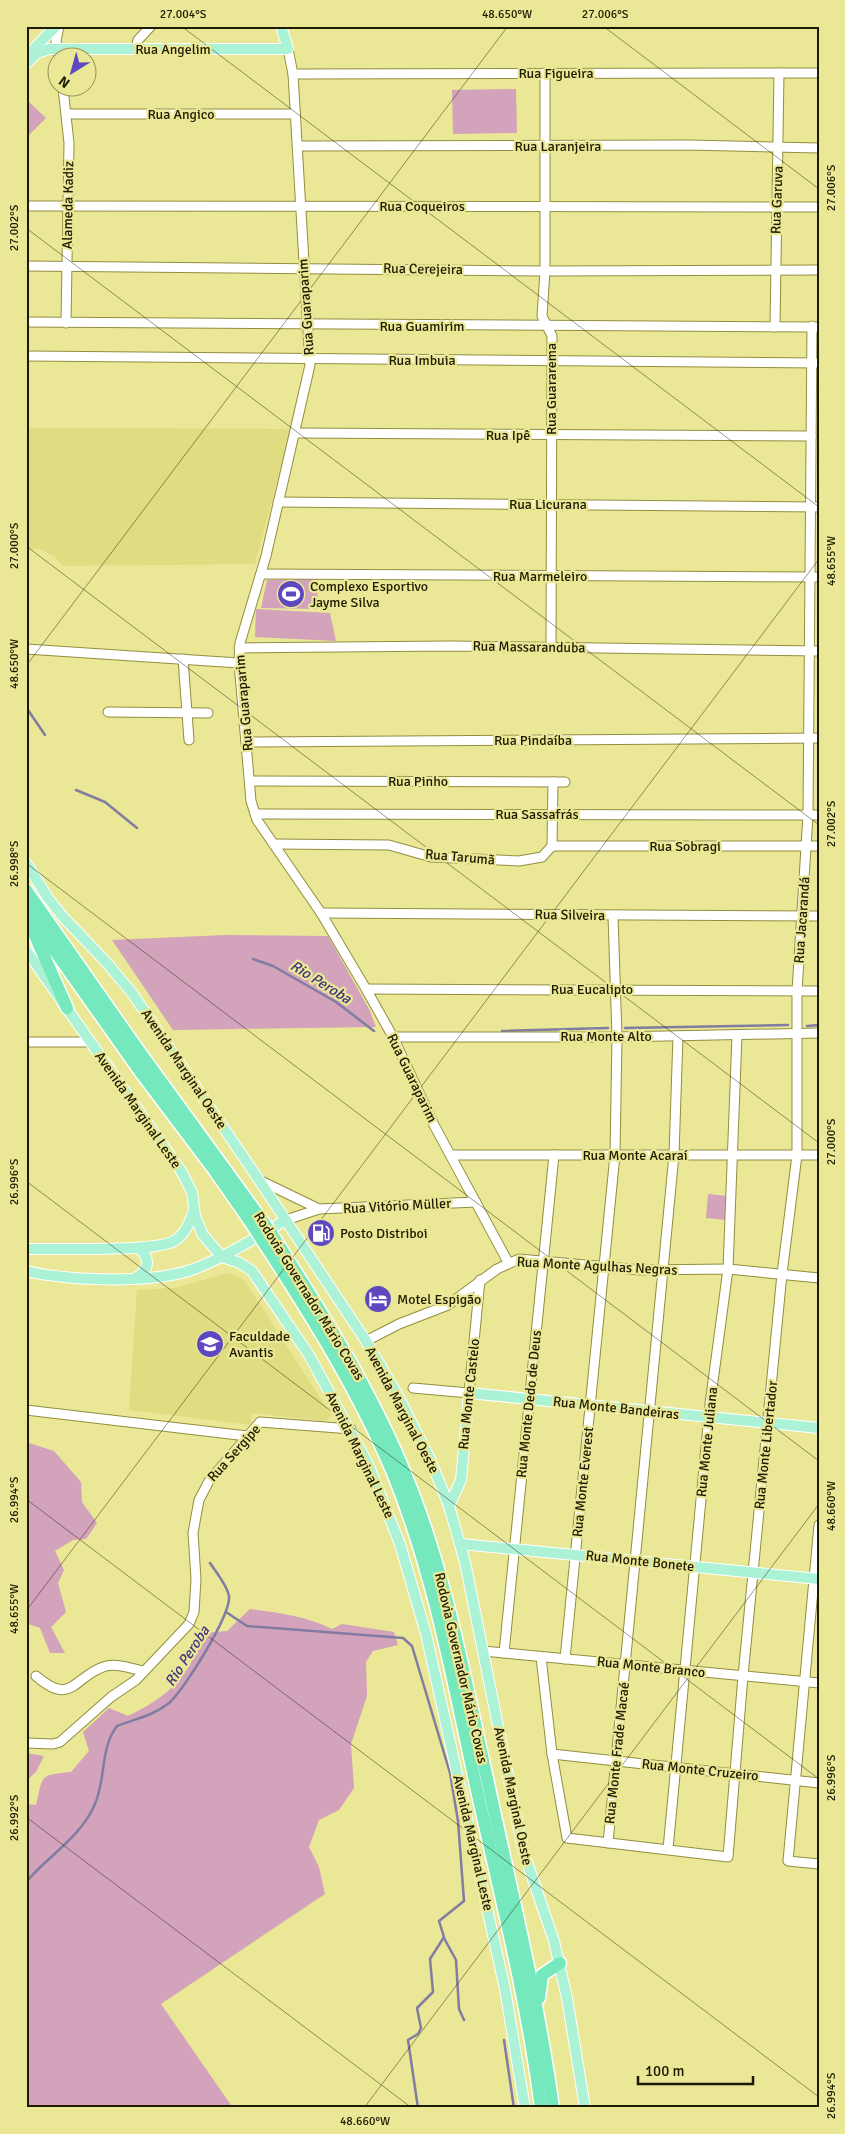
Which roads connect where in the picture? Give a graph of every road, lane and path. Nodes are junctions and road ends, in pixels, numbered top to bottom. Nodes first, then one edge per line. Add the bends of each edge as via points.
1 (57, 26) edge
2 (151, 26) edge
3 (281, 26) edge
4 (57, 48) edge
5 (288, 48) junction
6 (136, 49) junction
7 (48, 51) edge
8 (98, 51) edge
9 (26, 56) edge
10 (26, 64) edge
11 (545, 73) junction
12 (779, 73) junction
13 (819, 73) edge
14 (293, 74) junction
15 (65, 98) edge
16 (67, 114) junction
17 (295, 114) junction
18 (298, 146) junction
19 (545, 146) junction
20 (819, 148) edge
21 (778, 149) junction
22 (299, 205) junction
23 (26, 206) edge
24 (68, 206) junction
25 (544, 206) junction
26 (776, 207) junction
27 (819, 207) edge
28 (26, 266) edge
29 (67, 266) junction
30 (304, 267) junction
31 (775, 270) junction
32 (819, 270) edge
33 (545, 271) junction
34 (26, 322) edge
35 (66, 323) junction
36 (309, 325) junction
37 (548, 326) junction
38 (815, 326) edge
39 (774, 327) junction
40 (26, 356) edge
41 (310, 359) junction
42 (552, 361) junction
43 (815, 362) edge
44 (295, 434) junction
45 (551, 435) junction
46 (811, 436) junction
47 (278, 502) junction
48 (551, 504) junction
49 (815, 507) edge
50 (261, 574) junction
51 (551, 576) junction
52 (814, 577) edge
53 (26, 648) edge
54 (239, 648) junction
55 (551, 648) junction
56 (814, 651) edge
57 (183, 659) junction
58 (239, 663) junction
59 (108, 712) dead end
60 (185, 712) junction
61 (208, 713) dead end
62 (809, 738) junction
63 (819, 738) edge
64 (189, 740) dead end
65 (247, 742) junction
66 (251, 781) junction
67 (553, 782) junction
68 (564, 782) dead end
69 (552, 813) junction
70 (255, 814) junction
71 (808, 815) junction
72 (819, 815) edge
73 (274, 844) junction
74 (552, 846) junction
75 (807, 846) junction
76 (819, 846) edge
77 (26, 862) edge
78 (26, 890) edge
79 (26, 910) edge
80 (322, 913) junction
81 (26, 915) edge
82 (613, 916) junction
83 (802, 916) junction
84 (819, 916) edge
85 (26, 950) edge
86 (366, 989) junction
87 (617, 989) junction
88 (797, 991) junction
89 (819, 991) edge
90 (67, 1008) junction
91 (798, 1033) junction
92 (819, 1033) edge
93 (737, 1035) junction
94 (678, 1036) junction
95 (393, 1037) junction
96 (618, 1037) junction
97 (26, 1042) edge
98 (91, 1042) junction
99 (451, 1155) junction
100 (554, 1155) junction
101 (615, 1155) junction
102 (674, 1155) junction
103 (734, 1155) junction
104 (819, 1155) edge
105 (797, 1156) junction
106 (259, 1180) junction
107 (476, 1202) junction
108 (194, 1209) junction
109 (319, 1210) junction
110 (286, 1220) junction
111 (256, 1221) junction
112 (266, 1237) junction
113 (139, 1248) junction
114 (26, 1249) edge
115 (222, 1257) junction
116 (543, 1260) junction
117 (508, 1262) junction
118 (604, 1266) junction
119 (728, 1269) junction
120 (663, 1270) junction
121 (26, 1272) edge
122 (782, 1274) junction
123 (136, 1278) junction
124 (819, 1278) edge
125 (480, 1280) junction
126 (366, 1341) junction
127 (413, 1388) dead end
128 (469, 1394) junction
129 (529, 1399) junction
130 (590, 1406) junction
131 (26, 1410) edge
132 (649, 1411) junction
133 (709, 1417) junction
134 (768, 1423) junction
135 (819, 1428) edge
136 (351, 1429) junction
137 (247, 1436) junction
138 (449, 1506) junction
139 (819, 1525) edge
140 (461, 1544) junction
141 (514, 1548) junction
142 (576, 1555) junction
143 (637, 1560) junction
144 (695, 1567) junction
145 (753, 1573) junction
146 (816, 1579) edge
147 (483, 1651) junction
148 (504, 1653) junction
149 (541, 1656) junction
150 (566, 1659) junction
151 (626, 1665) junction
152 (685, 1670) junction
153 (144, 1671) junction
154 (36, 1676) dead end
155 (743, 1676) junction
156 (804, 1682) junction
157 (819, 1683) edge
158 (26, 1743) edge
159 (552, 1754) junction
160 (617, 1762) junction
161 (676, 1769) junction
162 (735, 1774) junction
163 (796, 1780) junction
164 (819, 1783) edge
165 (608, 1842) junction
166 (668, 1849) junction
167 (819, 1864) edge
168 (560, 1963) junction
169 (539, 2018) junction
170 (525, 2108) edge
171 (541, 2108) edge
172 (553, 2108) edge
173 (585, 2108) edge

1 - 4 street
1 - 9 main road
2 - 6 street via 138,40
3 - 5 main road, Rua Guaraparim
5 - 6 main road, Rua Angelim
5 - 14 street, Rua Guaraparim
6 - 8 main road, Rua Angelim
7 - 10 main road, Rua Angelim via 43,50
11 - 12 street, Rua Figueira
11 - 14 street, Rua Figueira
11 - 19 street, Rua Guararema
12 - 13 street, Rua Figueira
12 - 21 street, Rua Garuva
14 - 17 street, Rua Guaraparim
15 - 16 street, Alameda Kadiz
16 - 17 street, Rua Angico
16 - 24 street, Alameda Kadiz
17 - 18 street, Rua Guaraparim
18 - 19 street, Rua Laranjeira
18 - 22 street, Rua Guaraparim
19 - 21 street, Rua Laranjeira via 689,145
19 - 25 street, Rua Guararema
20 - 21 street, Rua Laranjeira
21 - 26 street, Rua Garuva
22 - 24 street, Rua Coqueiros
22 - 25 street, Rua Coqueiros
22 - 30 street, Rua Guaraparim
23 - 24 street, Rua Coqueiros
24 - 29 street, Alameda Kadiz
25 - 26 street, Rua Coqueiros
25 - 33 street, Rua Guararema
26 - 27 street, Rua Coqueiros
26 - 31 street, Rua Garuva
28 - 29 street, Rua Cerejeira
29 - 30 street, Rua Cerejeira
29 - 35 street, Alameda Kadiz
30 - 33 street, Rua Cerejeira
30 - 36 street, Rua Guaraparim
31 - 32 street, Rua Cerejeira
31 - 33 street, Rua Cerejeira
31 - 39 street, Rua Garuva
33 - 37 street, Rua Guararema via 542,316
34 - 35 street, Rua Guamirim
35 - 36 street, Rua Guamirim
36 - 37 street, Rua Guamirim
36 - 41 street, Rua Guaraparim
37 - 39 street, Rua Guamirim
37 - 42 street, Rua Guararema via 552,336
38 - 39 street, Rua Guamirim
38 - 43 street, Rua Jacarandá
40 - 41 street, Rua Imbuia
41 - 42 street, Rua Imbuia
41 - 44 street, Rua Guaraparim
42 - 43 street, Rua Imbuia
42 - 45 street, Rua Guararema
43 - 46 street, Rua Jacarandá
44 - 45 street, Rua Ipê
44 - 47 street, Rua Guaraparim
45 - 46 street, Rua Ipê
45 - 48 street, Rua Guararema
46 - 49 street, Rua Jacarandá
47 - 48 street, Rua Licurana
47 - 50 street, Rua Guaraparim
48 - 49 street, Rua Licurana
48 - 51 street, Rua Guararema
49 - 52 street, Rua Jacarandá
50 - 51 street, Rua Marmeleiro
50 - 54 street, Rua Guaraparim
51 - 52 street, Rua Marmeleiro
51 - 55 street, Rua Guararema
52 - 56 street, Rua Jacarandá
53 - 57 street
54 - 55 street, Rua Massaranduba
54 - 58 street, Rua Guaraparim
55 - 56 street, Rua Massaranduba
56 - 62 street, Rua Jacarandá
57 - 58 street
57 - 60 street
58 - 65 street, Rua Guaraparim
59 - 60 street
60 - 61 street
60 - 64 street
62 - 63 street, Rua Pindaíba
62 - 65 street, Rua Pindaíba
62 - 71 street, Rua Jacarandá
65 - 66 street, Rua Guaraparim
66 - 67 street, Rua Pinho
66 - 70 street, Rua Guaraparim via 251,802
67 - 68 street, Rua Pinho
67 - 69 street
69 - 70 street, Rua Sassafrás
69 - 71 street, Rua Sassafrás
69 - 74 street
70 - 73 street, Rua Guaraparim
71 - 72 street, Rua Sassafrás
71 - 75 street, Rua Jacarandá
73 - 74 street, Rua Tarumã via 389,845 431,857 519,861 542,857
73 - 80 street, Rua Guaraparim
74 - 75 street, Rua Sobragi
75 - 76 street, Rua Sobragi
75 - 83 street, Rua Jacarandá
77 - 106 main road, Avenida Marginal Oeste via 63,917 132,993
78 - 111 highway, Rodovia Governador Mário Covas
79 - 111 highway, Rodovia Governador Mário Covas via 142,1074
80 - 82 street, Rua Silveira
80 - 86 street, Rua Guaraparim
81 - 90 highway
82 - 83 street, Rua Silveira
82 - 87 street, Rua Monte Everest
83 - 84 street, Rua Silveira
83 - 88 street, Rua Jacarandá
85 - 90 main road, Avenida Marginal Leste
86 - 87 street, Rua Eucalipto
86 - 95 street, Rua Guaraparim
87 - 88 street, Rua Eucalipto
87 - 96 street, Rua Monte Everest
88 - 89 street, Rua Eucalipto
88 - 91 street, Rua Jacarandá
90 - 98 main road, Avenida Marginal Leste
91 - 92 street, Rua Monte Alto
91 - 93 street, Rua Monte Alto
91 - 105 street, Rua Monte Libertador
93 - 94 street, Rua Monte Alto
93 - 103 street, Rua Monte Juliana
94 - 96 street, Rua Monte Alto
94 - 102 street, Rua Monte Frade Macaé
95 - 96 street, Rua Monte Alto
95 - 99 street, Rua Guaraparim
96 - 101 street, Rua Monte Everest
97 - 98 street
98 - 108 main road, Avenida Marginal Leste via 184,1176 192,1192
99 - 100 street, Rua Monte Acaraí
99 - 107 street, Rua Guaraparim
100 - 101 street, Rua Monte Acaraí
100 - 116 street, Rua Monte Dedo de Deus
101 - 102 street, Rua Monte Acaraí
101 - 118 street, Rua Monte Everest
102 - 103 street, Rua Monte Acaraí
102 - 120 street, Rua Monte Frade Macaé
103 - 105 street, Rua Monte Acaraí
103 - 119 street, Rua Monte Juliana
104 - 105 street, Rua Monte Acaraí
105 - 122 street, Rua Monte Libertador
106 - 109 street, Rua Vitório Müller
106 - 110 main road, Avenida Marginal Oeste
107 - 109 street, Rua Vitório Müller
107 - 117 street, Rua Guaraparim
108 - 113 main road via 186,1229 177,1239 165,1245
108 - 115 main road, Avenida Marginal Leste via 203,1235
109 - 110 street, Rua Vitório Müller
110 - 115 main road, Rua Vitório Müller
110 - 126 main road, Avenida Marginal Oeste
111 - 112 highway, Rodovia Governador Mário Covas, bridge
112 - 169 highway, Rodovia Governador Mário Covas via 322,1313 360,1378 392,1442 427,1532 454,1631
112 - 171 highway, Rodovia Governador Mário Covas via 350,1382 383,1451 417,1537 441,1626 525,2004
113 - 114 main road
113 - 123 main road via 146,1254 148,1264
115 - 123 main road, Rua Vitório Müller via 184,1271
115 - 136 main road, Avenida Marginal Leste via 240,1263 256,1277 310,1355
116 - 117 street, Rua Monte Agulhas Negras
116 - 118 street, Rua Monte Agulhas Negras
116 - 129 street, Rua Monte Dedo de Deus
117 - 125 street, Rua Monte Agulhas Negras
118 - 120 street, Rua Monte Agulhas Negras
118 - 130 street, Rua Monte Everest
119 - 120 street, Rua Monte Agulhas Negras
119 - 122 street, Rua Monte Agulhas Negras
119 - 133 street, Rua Monte Juliana
120 - 132 street, Rua Monte Frade Macaé
121 - 123 main road, Rua Vitório Müller via 62,1278
122 - 124 street, Rua Monte Agulhas Negras
122 - 134 street, Rua Monte Libertador
125 - 126 street, Rua Monte Agulhas Negras via 448,1305
125 - 128 street, Rua Monte Castelo
126 - 138 main road, Avenida Marginal Oeste via 416,1429
127 - 128 street, Rua Monte Bandeiras
128 - 129 main road, Rua Monte Bandeiras
128 - 138 main road, Rua Monte Castelo via 460,1480
129 - 130 main road, Rua Monte Bandeiras
129 - 141 street, Rua Monte Dedo de Deus
130 - 132 main road, Rua Monte Bandeiras
130 - 142 street, Rua Monte Everest
131 - 137 street
132 - 133 main road, Rua Monte Bandeiras
132 - 143 street, Rua Monte Frade Macaé
133 - 134 main road, Rua Monte Bandeiras
133 - 144 street, Rua Monte Juliana
134 - 135 main road, Rua Monte Bandeiras
134 - 145 street, Rua Monte Libertador
136 - 137 street, Rua Sergipe via 260,1422
136 - 170 main road, Avenida Marginal Leste via 392,1523 420,1610 506,1990
137 - 153 street, Rua Sergipe via 208,1481 200,1500 193,1533 196,1579 192,1617 185,1630
138 - 140 main road, Avenida Marginal Oeste
139 - 146 street
140 - 141 main road, Rua Monte Bonete
140 - 147 main road, Avenida Marginal Oeste
141 - 142 main road, Rua Monte Bonete
141 - 148 street, Rua Monte Dedo de Deus
142 - 143 main road, Rua Monte Bonete
142 - 150 street, Rua Monte Everest
143 - 144 main road, Rua Monte Bonete
143 - 151 street, Rua Monte Frade Macaé
144 - 145 main road, Rua Monte Bonete
144 - 152 street, Rua Monte Juliana
145 - 146 main road, Rua Monte Bonete
145 - 155 street, Rua Monte Libertador
146 - 156 street
147 - 148 street, Rua Monte Branco
147 - 168 main road, Avenida Marginal Oeste via 523,1850
148 - 149 street, Rua Monte Branco
149 - 150 street, Rua Monte Branco
149 - 159 street
150 - 151 street, Rua Monte Branco
151 - 152 street, Rua Monte Branco
151 - 160 street, Rua Monte Frade Macaé
152 - 155 street, Rua Monte Branco
152 - 161 street, Rua Monte Juliana
153 - 154 street via 106,1666 76,1685 58,1690
153 - 158 street, Rua Sergipe via 60,1742 44,1745
155 - 156 street, Rua Monte Branco
155 - 162 street, Rua Monte Libertador
156 - 157 street, Rua Monte Branco
156 - 163 street
159 - 160 street, Rua Monte Cruzeiro
159 - 165 street via 567,1838
160 - 161 street, Rua Monte Cruzeiro
160 - 165 street, Rua Monte Frade Macaé
161 - 162 street, Rua Monte Cruzeiro
161 - 166 street, Rua Monte Juliana
162 - 163 street, Rua Monte Cruzeiro
162 - 166 street, Rua Monte Libertador via 728,1857
163 - 164 street, Rua Monte Cruzeiro
163 - 167 street via 788,1861
165 - 166 street
168 - 169 highway via 542,1975
168 - 173 main road, Avenida Marginal Oeste
169 - 172 highway, Rodovia Governador Mário Covas

